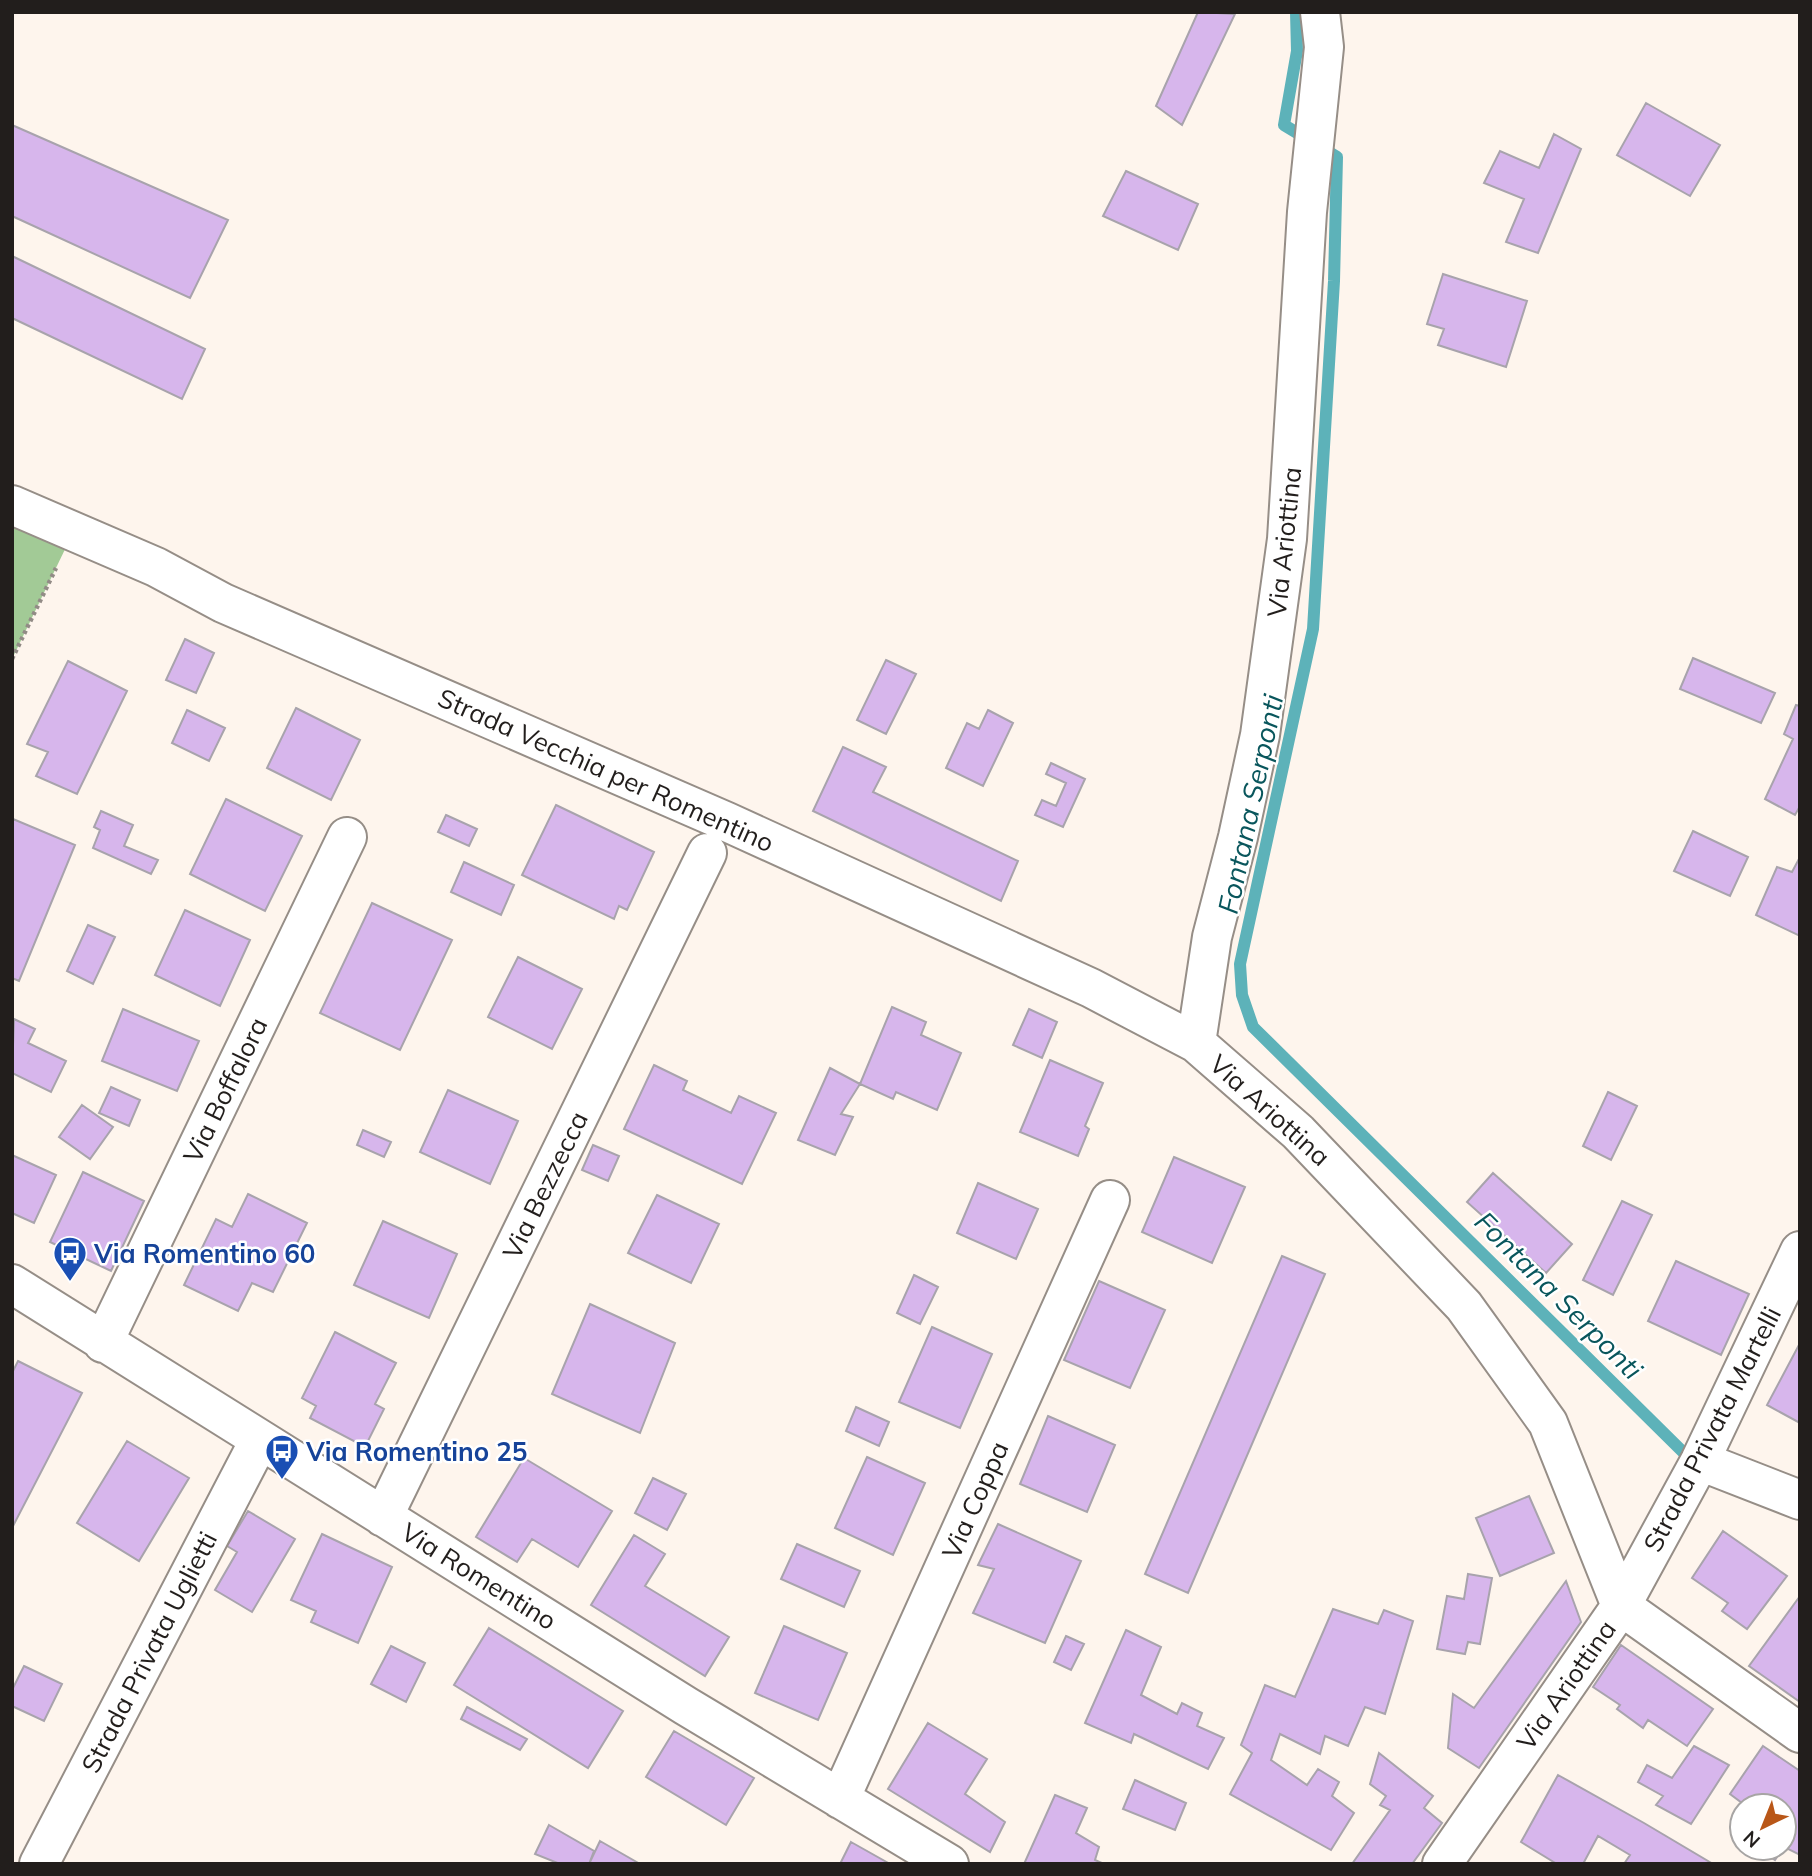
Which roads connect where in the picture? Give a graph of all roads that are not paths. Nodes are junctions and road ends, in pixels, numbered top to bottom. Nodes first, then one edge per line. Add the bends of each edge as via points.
1 (1320, 12) edge
2 (12, 505) edge
3 (347, 837) dead end
4 (707, 853) dead end
5 (1196, 1043) junction
6 (1110, 1200) dead end
7 (1800, 1251) edge
8 (12, 1284) edge
9 (103, 1343) junction
10 (258, 1441) junction
11 (1700, 1461) junction
12 (1800, 1500) edge
13 (383, 1517) junction
14 (1621, 1606) junction
15 (1800, 1733) edge
16 (840, 1799) junction
17 (39, 1864) edge
18 (949, 1864) edge
19 (1442, 1864) edge

1 - 5 street, Via Ariottina via 1324,47 1287,540 1260,735 1212,937
2 - 5 street, Strada Vecchia per Romentino via 156,567 223,603 778,845 1091,988
3 - 9 street, Via Boffalora
4 - 13 street, Via Bezzecca
5 - 14 street, Via Ariottina via 1298,1132 1464,1306 1548,1423
6 - 16 street, Via Coppa
7 - 11 street, Strada Privata Martelli
8 - 9 street, Via Romentino
9 - 10 street, Via Romentino
10 - 13 street, Via Romentino
10 - 17 street, Strada Privata Uglietti
11 - 12 street
11 - 14 street, Strada Privata Martelli
13 - 16 street, Via Romentino
14 - 15 street
14 - 19 street, Via Ariottina
16 - 18 street, Via Romentino

